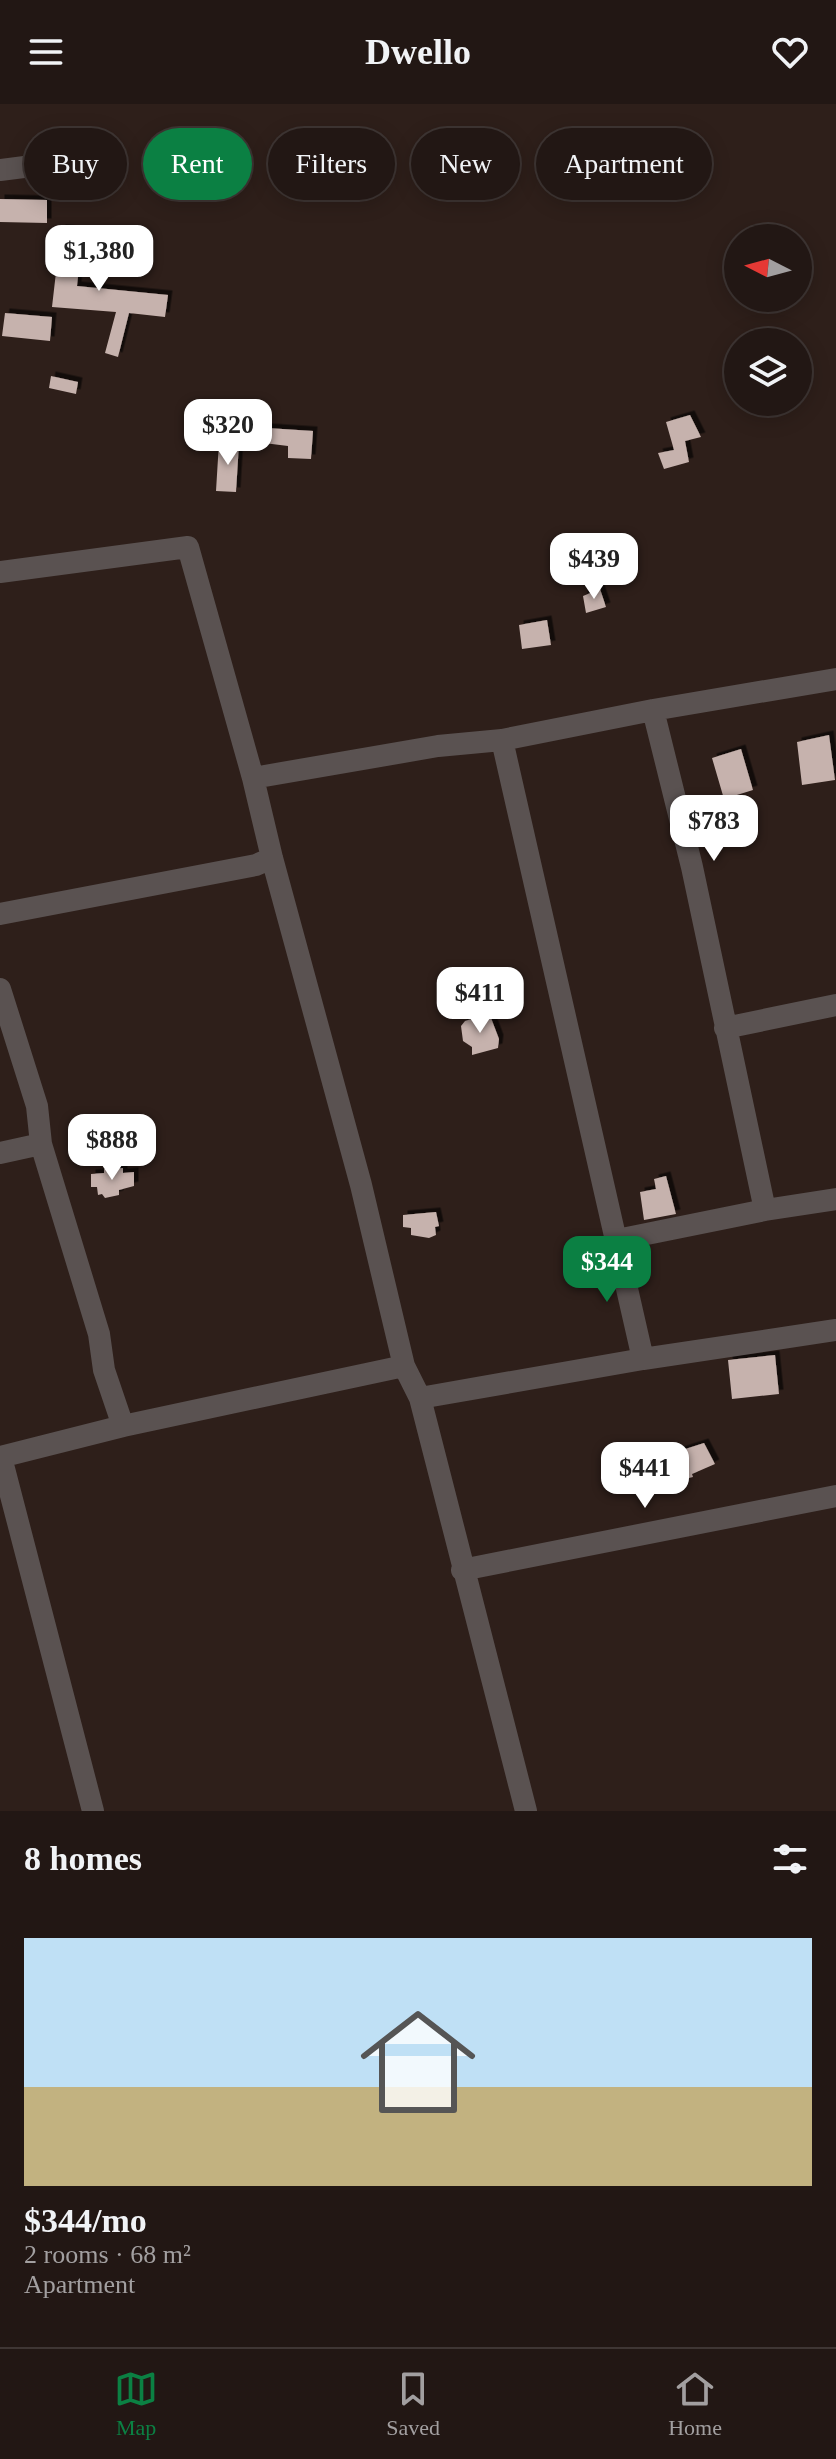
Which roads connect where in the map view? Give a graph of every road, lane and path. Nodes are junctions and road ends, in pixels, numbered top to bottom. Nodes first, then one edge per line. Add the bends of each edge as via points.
1 (24, 167) edge
2 (0, 170) edge
3 (0, 572) edge
4 (836, 680) edge
5 (653, 710) junction
6 (502, 740) junction
7 (253, 778) junction
8 (272, 858) junction
9 (0, 914) edge
10 (0, 989) edge
11 (836, 1005) edge
12 (725, 1028) junction
13 (41, 1144) junction
14 (0, 1153) edge
15 (836, 1199) edge
16 (765, 1210) junction
17 (617, 1240) junction
18 (836, 1330) edge
19 (643, 1359) junction
20 (404, 1366) junction
21 (420, 1398) junction
22 (123, 1426) junction
23 (0, 1457) edge
24 (836, 1496) edge
25 (462, 1570) junction
26 (93, 1811) edge
27 (526, 1811) edge

1 - 2 street
3 - 7 street via 188,547
4 - 5 street
5 - 6 street
5 - 12 street
6 - 7 street
6 - 17 street
7 - 8 street
8 - 9 street
8 - 20 street
10 - 13 street via 37,1106
11 - 12 street
12 - 16 street
13 - 14 street
13 - 22 street
15 - 16 street
16 - 17 street
17 - 19 street
18 - 19 street
19 - 21 street
20 - 21 street
20 - 22 street
21 - 25 street
22 - 23 street
23 - 26 street
24 - 25 street
25 - 27 street

